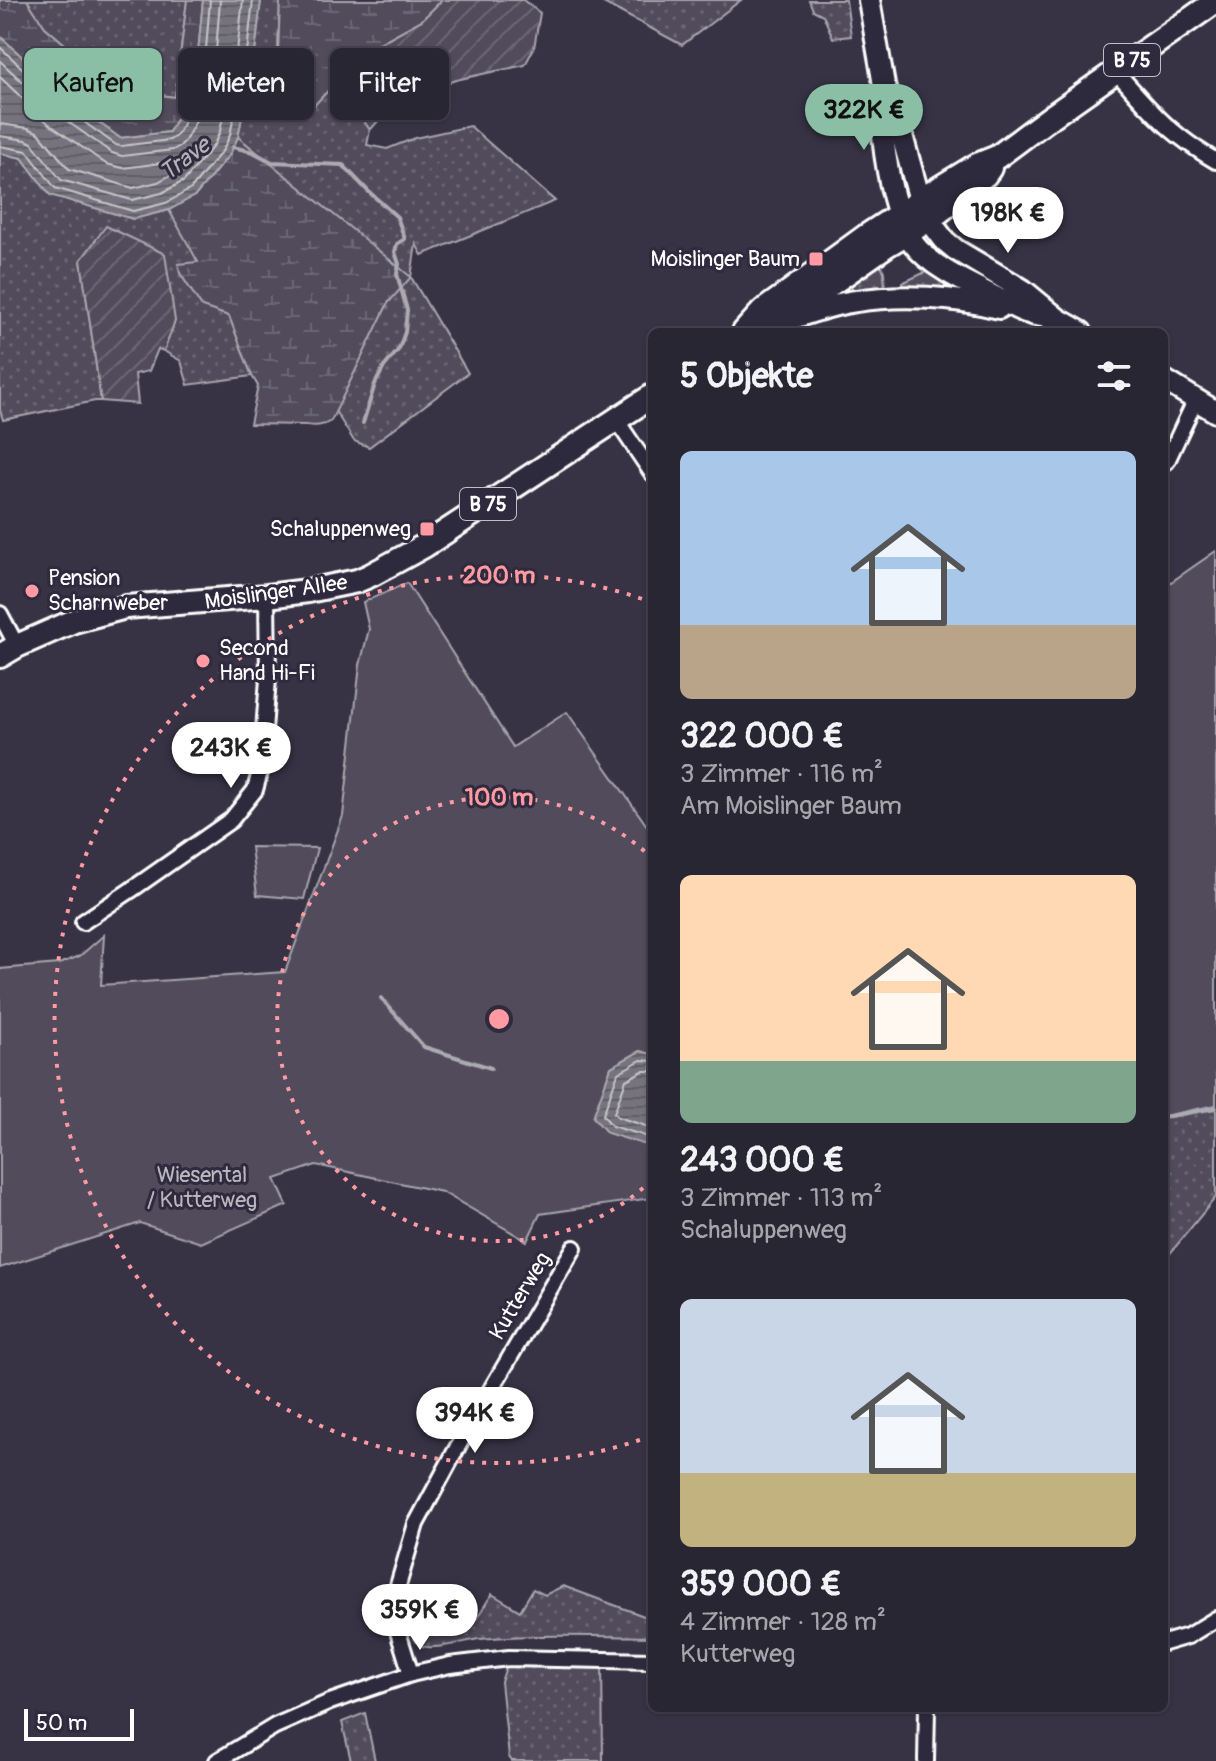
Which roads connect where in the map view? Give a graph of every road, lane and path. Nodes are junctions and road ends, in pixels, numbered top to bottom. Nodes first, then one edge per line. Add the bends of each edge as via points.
1 (869, 0) edge
2 (1216, 1) edge
3 (1115, 71) junction
4 (884, 85) junction
5 (1216, 161) edge
6 (925, 210) junction
7 (903, 223) junction
8 (1027, 313) junction
9 (1058, 319) junction
10 (774, 324) junction
11 (748, 328) edge
12 (763, 328) edge
13 (1074, 328) edge
14 (1168, 382) edge
15 (648, 399) edge
16 (1196, 399) junction
17 (1216, 412) edge
18 (617, 421) junction
19 (1168, 459) edge
20 (648, 467) edge
21 (267, 596) junction
22 (0, 614) edge
23 (9, 651) edge
24 (83, 922) dead end
25 (574, 1248) dead end
26 (1216, 1619) edge
27 (1168, 1642) edge
28 (648, 1661) edge
29 (411, 1674) junction
30 (927, 1712) edge
31 (217, 1761) edge
32 (926, 1761) edge

1 - 4 main road
2 - 3 main road, B 75
3 - 5 street via 1171,129
3 - 6 main road, B 75 via 997,157 977,165
4 - 6 main road
4 - 7 main road via 881,110 890,185
6 - 7 main road, B 75
6 - 9 main road via 945,241
7 - 8 main road via 926,257
7 - 10 main road, B 75 via 887,245
7 - 11 main road, B 75 via 876,229 763,311
8 - 9 main road
8 - 10 main road via 974,302 895,298 855,301
9 - 13 main road
10 - 12 main road, B 75
14 - 16 main road
15 - 18 main road, Moislinger Allee / B 75
16 - 17 main road
16 - 19 street
18 - 20 street
18 - 21 main road, Moislinger Allee / B 75 via 371,575
21 - 23 main road, Moislinger Allee / B 75 via 126,607 74,621
21 - 24 street via 268,679 255,790 231,820
22 - 23 street
25 - 29 street, Kutterweg via 416,1524 397,1589 399,1635
26 - 27 street
28 - 29 street via 509,1658
29 - 31 street via 275,1726
30 - 32 street

